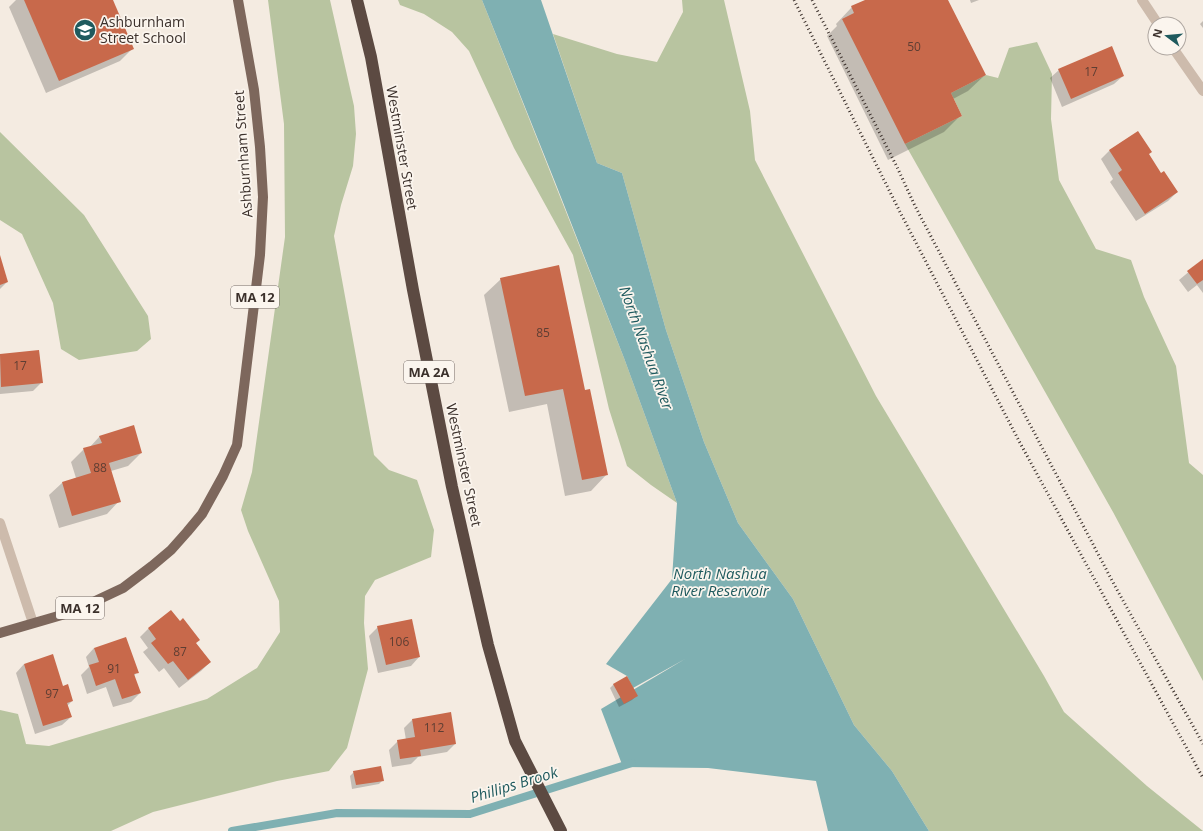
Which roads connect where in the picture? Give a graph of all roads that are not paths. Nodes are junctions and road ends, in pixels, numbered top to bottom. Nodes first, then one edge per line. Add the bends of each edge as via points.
1 (238, 0) edge
2 (357, 0) edge
3 (1142, 0) edge
4 (1153, 16) edge
5 (1179, 56) edge
6 (1203, 91) edge
7 (0, 523) edge
8 (33, 623) junction
9 (0, 633) edge
10 (561, 831) edge

1 - 8 main road, Ashburnham Street / MA 12 via 254,90 263,197 260,255 237,445 202,514 171,550 124,588 72,612
2 - 10 highway, Westminster Street / MA 2A via 371,57 452,487 488,645 515,741
3 - 4 street
5 - 6 street
7 - 8 street
8 - 9 main road, Ashburnham Street / MA 12

